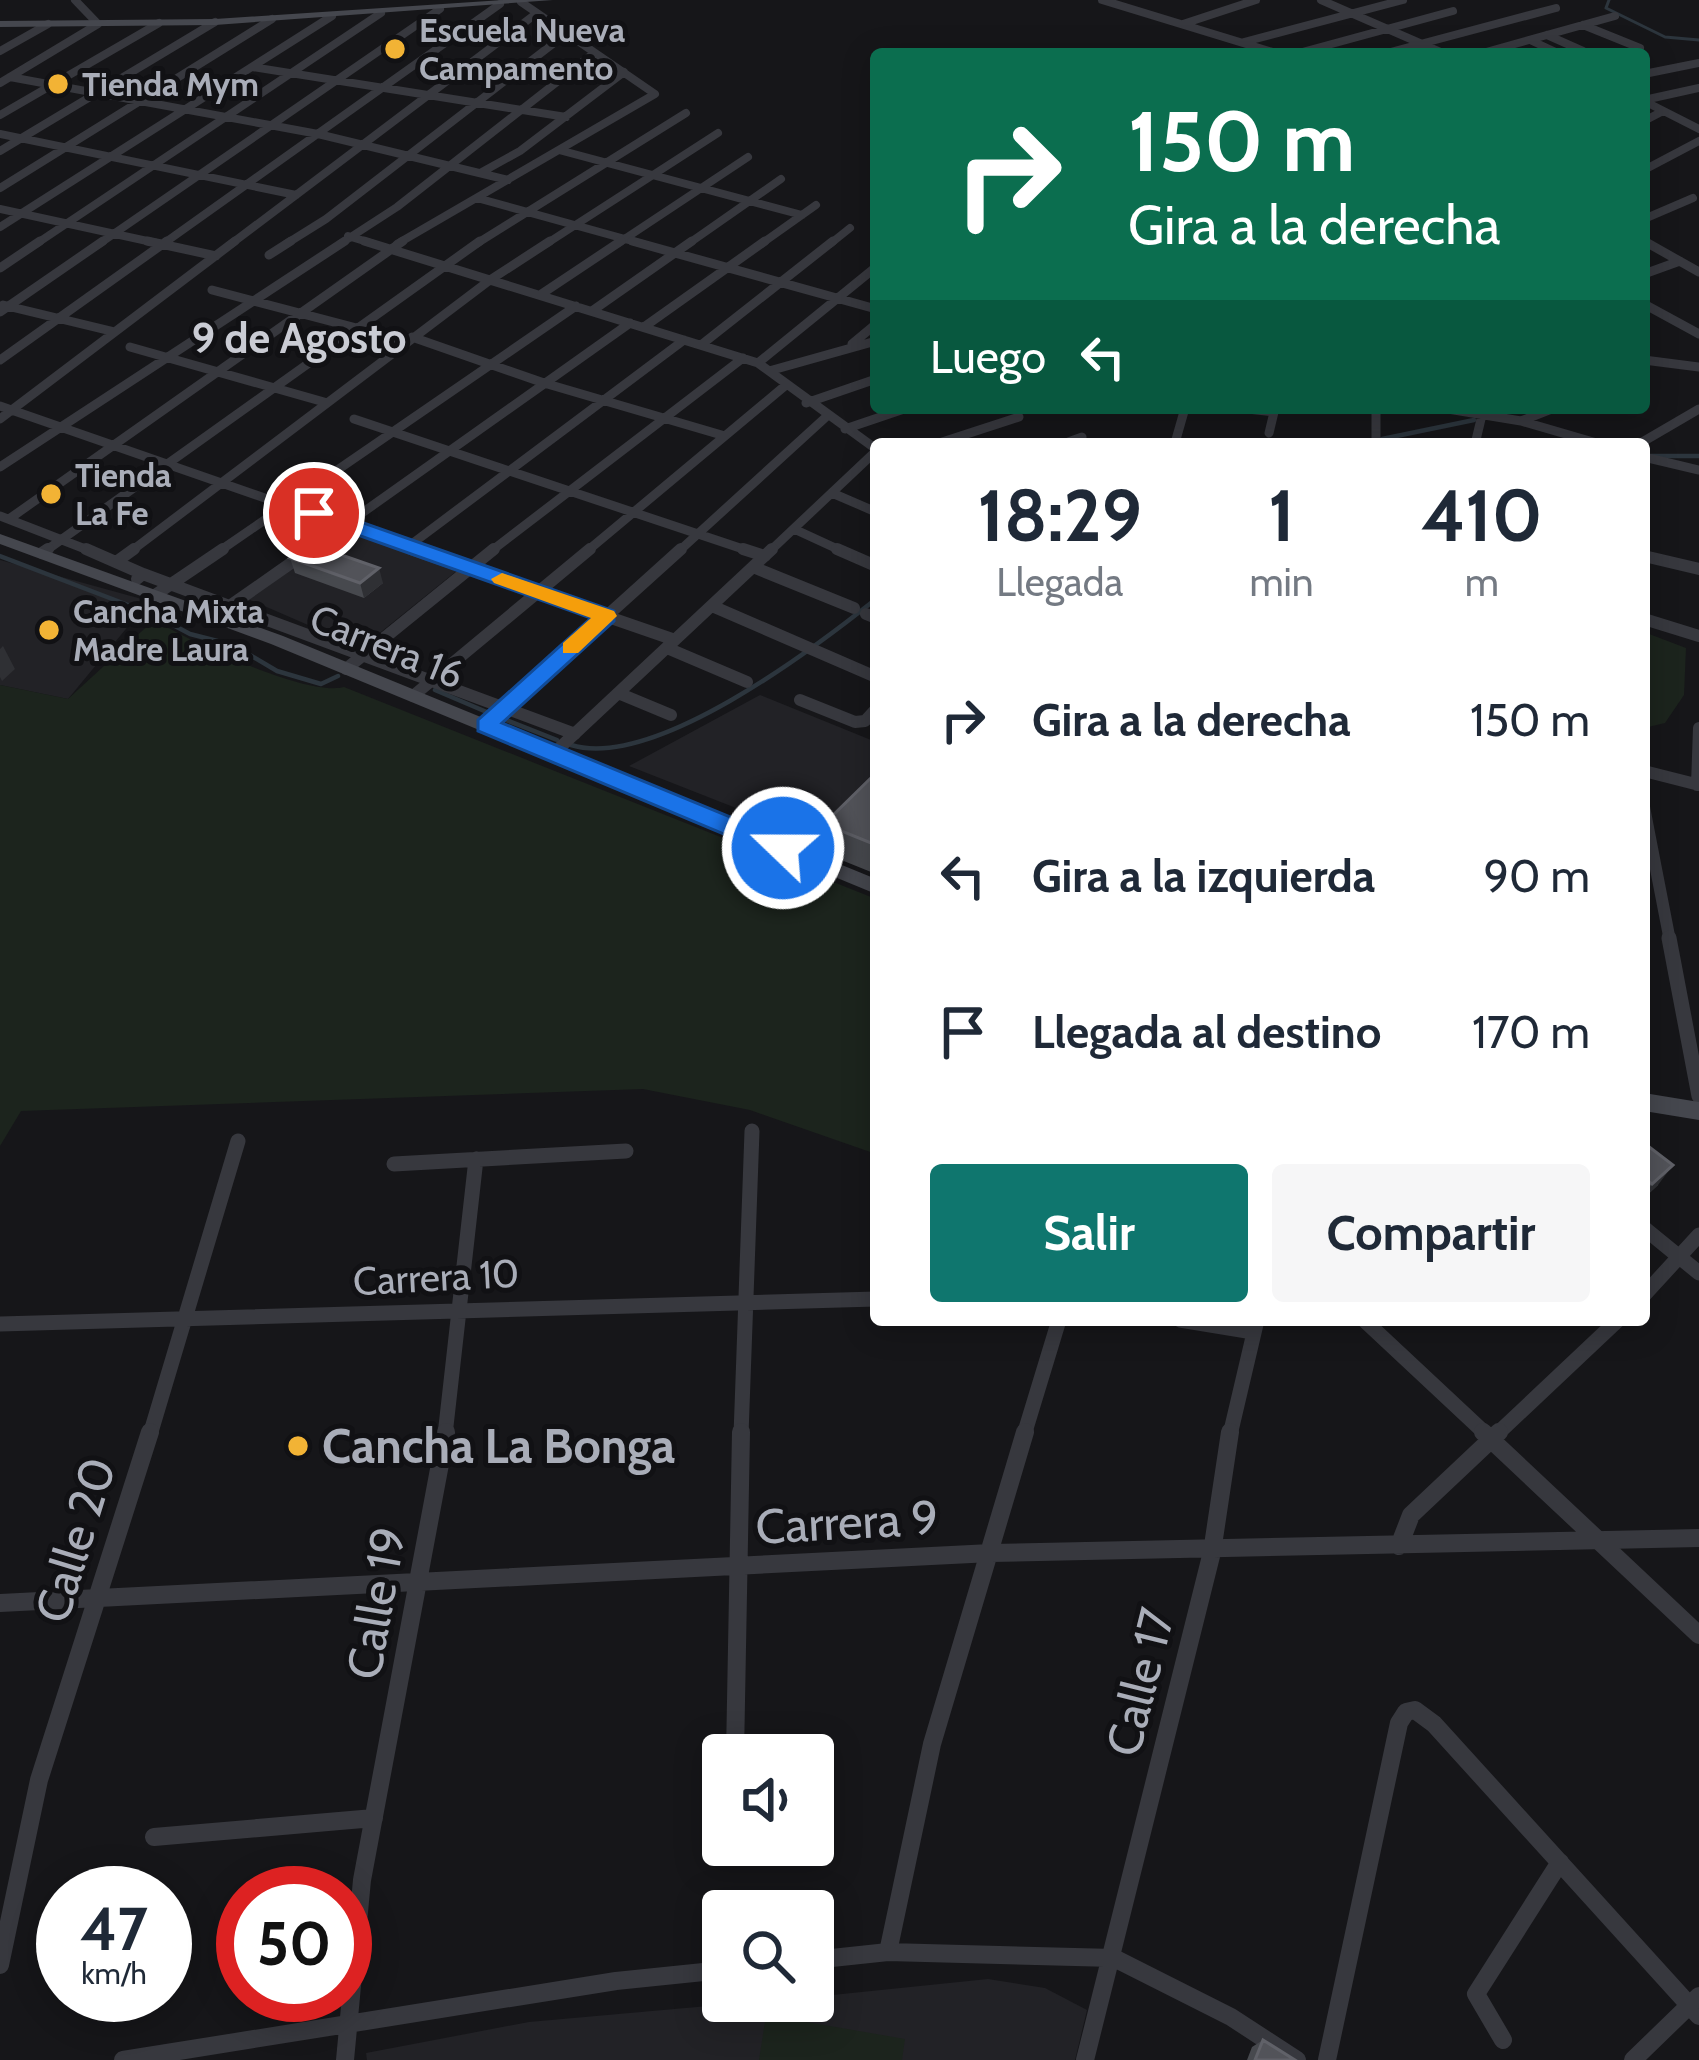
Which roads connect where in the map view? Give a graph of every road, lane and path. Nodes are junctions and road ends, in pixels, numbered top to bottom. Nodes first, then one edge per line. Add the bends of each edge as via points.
1 (76, 0) edge
2 (548, 0) edge
3 (1102, 0) edge
4 (1256, 0) edge
5 (1321, 0) edge
6 (1402, 0) edge
7 (521, 2) edge
8 (500, 4) junction
9 (1556, 8) dead end
10 (440, 9) junction
11 (1453, 11) dead end
12 (381, 13) junction
13 (537, 14) junction
14 (1352, 14) junction
15 (1530, 15) junction
16 (332, 16) junction
17 (1615, 16) dead end
18 (272, 20) junction
19 (214, 22) junction
20 (159, 23) junction
21 (1183, 23) junction
22 (0, 24) edge
23 (48, 24) junction
24 (98, 24) junction
25 (1583, 25) junction
26 (1387, 29) junction
27 (1567, 30) junction
28 (567, 33) junction
29 (1547, 35) junction
30 (1530, 40) junction
31 (1244, 42) junction
32 (1420, 44) junction
33 (1260, 48) edge
34 (1316, 48) edge
35 (1405, 48) edge
36 (1430, 48) edge
37 (1502, 48) edge
38 (1547, 48) edge
39 (1576, 48) edge
40 (1640, 48) dead end
41 (0, 51) edge
42 (594, 52) junction
43 (1699, 63) edge
44 (252, 67) junction
45 (624, 72) junction
46 (296, 73) junction
47 (1650, 73) edge
48 (10, 77) junction
49 (343, 79) junction
50 (0, 82) edge
51 (53, 84) junction
52 (388, 86) junction
53 (1699, 88) edge
54 (97, 92) junction
55 (431, 93) junction
56 (142, 100) junction
57 (1650, 100) edge
58 (478, 101) junction
59 (1650, 104) edge
60 (186, 108) junction
61 (522, 109) junction
62 (1663, 111) junction
63 (686, 112) dead end
64 (0, 115) edge
65 (1699, 116) edge
66 (230, 117) junction
67 (566, 117) junction
68 (1650, 118) edge
69 (1682, 120) junction
70 (274, 125) junction
71 (1699, 129) edge
72 (718, 133) dead end
73 (0, 134) edge
74 (318, 134) junction
75 (21, 138) junction
76 (1699, 141) edge
77 (364, 144) junction
78 (67, 147) junction
79 (559, 150) junction
80 (0, 151) edge
81 (409, 154) junction
82 (110, 156) junction
83 (748, 157) dead end
84 (1650, 160) edge
85 (605, 163) junction
86 (1658, 163) junction
87 (156, 166) junction
88 (452, 166) junction
89 (1650, 167) edge
90 (482, 172) junction
91 (200, 175) junction
92 (651, 175) junction
93 (781, 179) dead end
94 (508, 180) junction
95 (245, 185) junction
96 (0, 188) edge
97 (700, 188) junction
98 (296, 195) junction
99 (477, 198) junction
100 (1693, 198) dead end
101 (750, 201) junction
102 (816, 205) dead end
103 (0, 209) edge
104 (525, 212) junction
105 (21, 214) junction
106 (802, 215) junction
107 (1650, 216) edge
108 (326, 219) junction
109 (68, 225) junction
110 (573, 225) junction
111 (0, 227) edge
112 (362, 228) junction
113 (850, 228) dead end
114 (111, 236) junction
115 (348, 236) junction
116 (624, 239) junction
117 (1650, 244) edge
118 (161, 247) junction
119 (389, 249) junction
120 (269, 254) dead end
121 (677, 254) junction
122 (216, 256) junction
123 (1680, 261) junction
124 (442, 265) junction
125 (0, 268) edge
126 (728, 268) junction
127 (870, 272) edge
128 (1650, 272) edge
129 (1699, 272) edge
130 (490, 280) junction
131 (781, 283) junction
132 (212, 290) dead end
133 (540, 295) junction
134 (251, 298) junction
135 (838, 298) junction
136 (577, 306) junction
137 (870, 306) edge
138 (3, 307) edge
139 (1650, 307) edge
140 (592, 311) junction
141 (301, 312) junction
142 (58, 319) junction
143 (630, 323) junction
144 (353, 326) junction
145 (644, 327) junction
146 (870, 329) edge
147 (115, 332) junction
148 (1699, 334) edge
149 (409, 339) junction
150 (684, 340) junction
151 (870, 342) edge
152 (701, 345) junction
153 (130, 346) dead end
154 (847, 348) junction
155 (165, 357) junction
156 (743, 358) junction
157 (0, 360) edge
158 (492, 362) junction
159 (1650, 362) edge
160 (758, 363) junction
161 (1699, 367) edge
162 (769, 370) junction
163 (218, 372) junction
164 (870, 381) edge
165 (544, 382) junction
166 (785, 385) junction
167 (271, 387) junction
168 (606, 400) junction
169 (324, 402) junction
170 (806, 403) junction
171 (6, 408) edge
172 (1699, 409) edge
173 (889, 414) edge
174 (1273, 414) edge
175 (1475, 414) edge
176 (1515, 414) edge
177 (1540, 414) edge
178 (1481, 415) junction
179 (826, 417) junction
180 (1019, 417) dead end
181 (662, 418) junction
182 (0, 419) edge
183 (354, 419) dead end
184 (1525, 420) junction
185 (60, 426) junction
186 (844, 429) junction
187 (389, 431) junction
188 (1269, 433) dead end
189 (725, 436) junction
190 (954, 438) edge
191 (1476, 438) edge
192 (1571, 438) edge
193 (1650, 438) edge
194 (112, 444) junction
195 (870, 446) edge
196 (448, 450) junction
197 (870, 456) edge
198 (1650, 458) edge
199 (166, 462) junction
200 (0, 467) edge
201 (507, 470) junction
202 (1699, 470) edge
203 (220, 481) junction
204 (570, 491) junction
205 (832, 494) junction
206 (285, 503) junction
207 (870, 510) edge
208 (634, 512) junction
209 (5, 518) edge
210 (344, 523) junction
211 (794, 529) junction
212 (697, 533) junction
213 (63, 538) junction
214 (0, 539) edge
215 (409, 546) junction
216 (42, 554) junction
217 (766, 556) junction
218 (1650, 557) edge
219 (116, 562) junction
220 (870, 563) edge
221 (470, 567) junction
222 (753, 567) junction
223 (1699, 569) edge
224 (136, 580) junction
225 (162, 590) junction
226 (538, 592) junction
227 (712, 606) junction
228 (221, 612) junction
229 (865, 613) edge
230 (606, 616) junction
231 (1650, 621) edge
232 (277, 632) junction
233 (1699, 636) edge
234 (671, 644) junction
235 (363, 654) junction
236 (346, 669) junction
237 (870, 675) edge
238 (430, 681) junction
239 (747, 682) dead end
240 (618, 693) junction
241 (413, 696) junction
242 (800, 700) dead end
243 (506, 707) junction
244 (870, 714) edge
245 (671, 715) dead end
246 (486, 725) junction
247 (1699, 728) edge
248 (575, 734) junction
249 (553, 754) junction
250 (1650, 773) edge
251 (1698, 785) edge
252 (1650, 839) edge
253 (870, 885) edge
254 (1650, 891) edge
255 (1660, 893) junction
256 (1699, 1096) edge
257 (1650, 1103) edge
258 (1699, 1112) edge
259 (752, 1131) dead end
260 (238, 1142) dead end
261 (626, 1151) dead end
262 (476, 1159) junction
263 (394, 1164) dead end
264 (1650, 1233) edge
265 (1699, 1235) edge
266 (1681, 1258) junction
267 (1699, 1273) edge
268 (1650, 1289) edge
269 (743, 1299) junction
270 (870, 1299) edge
271 (463, 1307) junction
272 (180, 1323) junction
273 (0, 1324) edge
274 (1057, 1326) edge
275 (1255, 1326) edge
276 (1371, 1326) edge
277 (1612, 1326) edge
278 (1496, 1440) junction
279 (1699, 1538) edge
280 (1600, 1541) junction
281 (1399, 1546) junction
282 (1212, 1552) junction
283 (991, 1553) junction
284 (736, 1567) junction
285 (422, 1579) junction
286 (100, 1597) junction
287 (0, 1603) edge
288 (1699, 1635) edge
289 (735, 1734) edge
290 (374, 1818) junction
291 (154, 1837) dead end
292 (1560, 1862) junction
293 (4, 1920) edge
294 (888, 1952) junction
295 (834, 1958) edge
296 (1114, 1958) junction
297 (0, 1965) edge
298 (702, 1972) edge
299 (1696, 2006) edge
300 (346, 2026) junction
301 (1503, 2040) dead end
302 (123, 2060) edge
303 (345, 2060) edge
304 (1085, 2060) edge
305 (1298, 2060) edge
306 (1327, 2060) edge
307 (1633, 2060) edge

1 - 24 street
2 - 7 main road
3 - 21 street
4 - 21 street
5 - 14 street
6 - 14 street
7 - 8 main road
7 - 13 street
8 - 10 main road
8 - 52 street
9 - 15 street
10 - 12 main road
10 - 49 street
11 - 26 street
12 - 16 main road
12 - 46 street
13 - 28 street
13 - 55 street
14 - 26 street
14 - 31 street
15 - 27 street
15 - 32 street
16 - 18 main road
16 - 44 street
17 - 25 street
18 - 19 main road
18 - 56 street
19 - 20 main road
19 - 54 street
20 - 24 main road
20 - 51 street
21 - 31 street
22 - 23 main road
23 - 24 main road
23 - 41 street
24 - 48 street
25 - 27 street
25 - 40 street
26 - 32 street
26 - 34 street
27 - 29 street
28 - 42 street
28 - 58 street
29 - 30 street
29 - 39 street
30 - 37 street
30 - 38 street
31 - 33 street
32 - 35 street
32 - 36 street
42 - 45 street
42 - 61 street
43 - 47 street
44 - 46 street
44 - 60 street
45 - 67 street
45 - 79 street via 655,94
46 - 49 street
46 - 66 street
48 - 50 street
48 - 51 street
49 - 52 street
49 - 70 street
51 - 54 street
51 - 64 street
52 - 55 street
52 - 74 street
53 - 57 street
54 - 56 street
54 - 75 street
55 - 58 street
55 - 77 street
56 - 60 street
56 - 78 street
58 - 61 street
58 - 81 street
59 - 62 street
60 - 66 street
60 - 82 street
61 - 67 street
61 - 88 street
62 - 68 street
62 - 69 street
63 - 85 street
65 - 69 street
66 - 70 street
66 - 87 street
67 - 90 street
69 - 71 street
70 - 74 street
70 - 91 street
72 - 92 street
73 - 75 street
74 - 77 street
74 - 95 street
75 - 78 street
75 - 80 street
76 - 86 street
77 - 81 street
77 - 98 street
78 - 82 street
78 - 96 street
79 - 85 street
79 - 94 street
81 - 88 street
81 - 108 street
82 - 87 street
82 - 105 street
83 - 97 street
84 - 86 street
85 - 92 street
85 - 104 street
86 - 89 street
87 - 91 street
87 - 109 street
88 - 90 street
88 - 112 street
90 - 94 street
91 - 95 street
91 - 114 street
92 - 97 street
92 - 110 street
93 - 101 street
94 - 99 street
95 - 98 street
95 - 118 street
97 - 101 street
97 - 116 street
98 - 122 street
99 - 104 street
99 - 119 street
100 - 107 street
101 - 106 street
101 - 121 street
102 - 106 street
103 - 105 street
104 - 110 street
104 - 124 street
105 - 109 street
105 - 111 street
106 - 126 street
108 - 112 street
108 - 120 street
109 - 114 street
109 - 125 street
110 - 116 street
110 - 130 street
112 - 115 street
113 - 131 street
114 - 118 street
114 - 138 street
115 - 119 street
115 - 134 street
116 - 121 street
116 - 133 street
117 - 123 street
118 - 122 street
118 - 142 street
119 - 124 street
119 - 141 street
121 - 126 street
121 - 140 street
122 - 147 street
123 - 128 street
123 - 129 street
124 - 130 street
124 - 144 street
126 - 131 street
126 - 145 street
127 - 135 street
130 - 133 street
130 - 149 street
131 - 135 street
131 - 152 street
132 - 134 street
133 - 136 street
134 - 141 street
134 - 155 street
135 - 137 street
135 - 160 street
136 - 140 street
136 - 158 street
138 - 142 street
139 - 148 street
140 - 143 street
141 - 144 street
141 - 163 street
142 - 147 street
142 - 157 street
143 - 145 street
143 - 165 street
144 - 149 street
144 - 167 street
145 - 150 street
146 - 154 street
147 - 171 street
149 - 158 street
149 - 169 street
150 - 152 street
150 - 168 street
151 - 154 street
152 - 156 street
153 - 155 street
154 - 162 street
155 - 163 street
155 - 185 street
156 - 160 street
156 - 181 street
158 - 165 street
158 - 187 street
159 - 161 street
160 - 162 street
162 - 166 street
163 - 167 street
163 - 194 street
164 - 170 street
165 - 168 street
165 - 196 street
166 - 170 street
166 - 189 street
167 - 169 street
167 - 199 street
168 - 181 street
168 - 201 street
169 - 203 street
170 - 179 street
171 - 182 street
171 - 185 street
172 - 193 street
173 - 186 street
174 - 188 street
175 - 178 street
176 - 184 street
177 - 184 street
178 - 184 street
178 - 191 street
179 - 186 street
179 - 212 street
180 - 190 street
181 - 189 street
181 - 204 street
183 - 187 street
184 - 192 street
185 - 194 street
185 - 200 street
186 - 195 street
187 - 196 street
187 - 206 street
189 - 208 street
194 - 199 street
194 - 209 street
196 - 201 street
196 - 210 street
197 - 205 street
198 - 202 street
199 - 203 street
199 - 213 street
201 - 204 street
201 - 215 street
203 - 206 street
203 - 219 street
204 - 208 street
204 - 221 street
205 - 207 street
205 - 211 street
206 - 210 street
206 - 225 street
208 - 212 street
208 - 226 street
209 - 213 street
210 - 215 street
210 - 228 street
211 - 217 street
211 - 220 street
212 - 217 street
212 - 230 street
213 - 216 street
213 - 219 street
214 - 216 main road, Carrera 16
215 - 221 street
216 - 224 main road, Carrera 16
217 - 222 street
218 - 223 street
219 - 224 street
221 - 226 street
221 - 235 street
222 - 227 street
222 - 229 street
224 - 225 main road, Carrera 16
225 - 228 main road, Carrera 16
226 - 230 street
226 - 238 street
227 - 234 street
227 - 237 street
228 - 232 main road, Carrera 16
230 - 234 street
230 - 243 street
231 - 233 street
232 - 235 street
232 - 236 main road, Carrera 16
234 - 239 street
234 - 240 street
235 - 236 street
235 - 238 street
236 - 241 main road, Carrera 16
238 - 241 street
238 - 243 street
240 - 245 street
240 - 248 street
241 - 246 main road, Carrera 16
242 - 244 street via 860,723
243 - 246 street
243 - 248 street
246 - 249 main road, Carrera 16
247 - 251 street
248 - 249 street
249 - 253 main road, Carrera 16
250 - 251 street
252 - 255 street
254 - 255 street
255 - 256 street
257 - 258 main road
259 - 269 street
260 - 272 street, Calle 20
261 - 262 street
262 - 263 street
262 - 271 street, Calle 19
264 - 266 street
265 - 266 street
266 - 267 street
266 - 268 street
269 - 270 street, Carrera 10
269 - 271 street, Carrera 10
269 - 284 street
271 - 272 street, Carrera 10
271 - 285 street, Calle 19
272 - 273 street, Carrera 10
272 - 286 street, Calle 20
274 - 283 street
275 - 282 street, Calle 17
276 - 278 street
277 - 278 street
278 - 280 street
278 - 281 street via 1411,1515
279 - 280 street, Carrera 9
280 - 281 street, Carrera 9
280 - 288 street
281 - 282 street, Carrera 9
282 - 283 street, Carrera 9
282 - 296 street, Calle 17
283 - 284 street, Carrera 9
283 - 294 street via 932,1744
284 - 285 street, Carrera 9
284 - 289 street
285 - 286 street, Carrera 9
285 - 290 street, Calle 19
286 - 287 street, Carrera 9
286 - 293 street, Calle 20 via 39,1780
290 - 291 street
290 - 300 street, Calle 19
292 - 299 street
292 - 301 street via 1476,1994
292 - 306 street via 1434,1724 1406,1712
293 - 297 street, Calle 20
294 - 295 street
294 - 296 street
296 - 304 street, Calle 17
296 - 305 street
298 - 300 street
299 - 307 street
300 - 302 street
300 - 303 street, Calle 19

